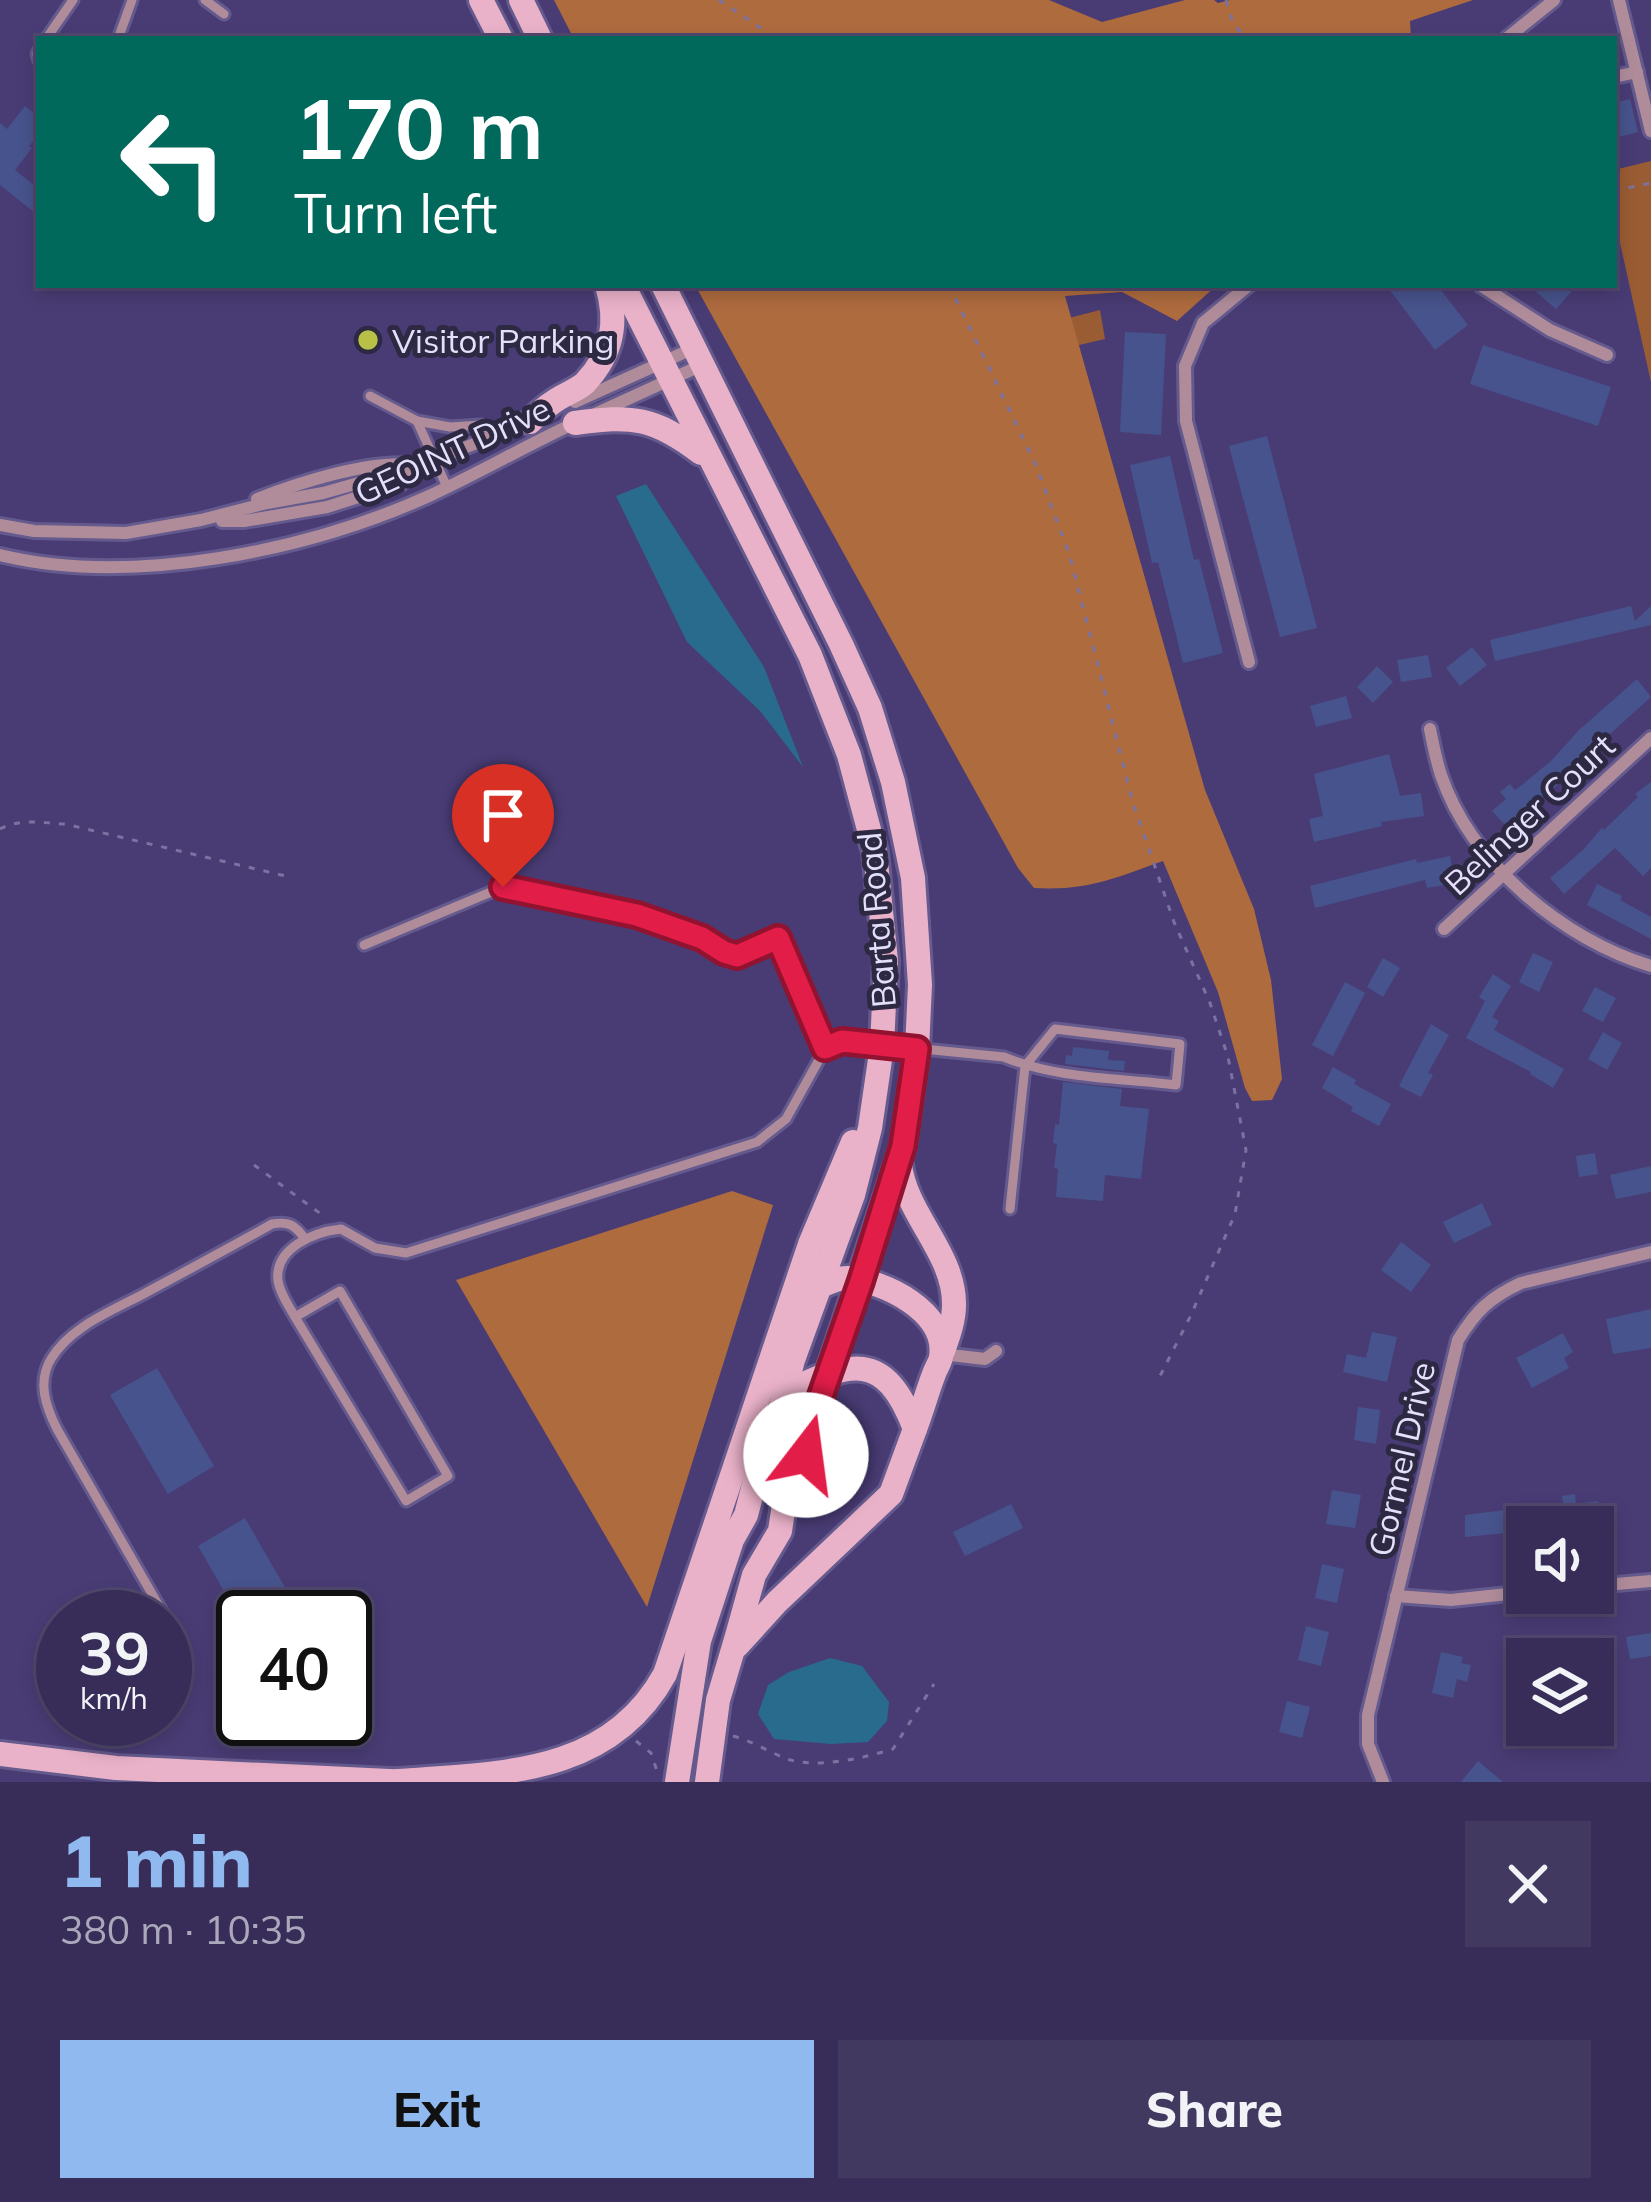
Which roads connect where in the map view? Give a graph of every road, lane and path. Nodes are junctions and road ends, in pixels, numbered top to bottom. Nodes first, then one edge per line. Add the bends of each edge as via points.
1 (73, 0) edge
2 (132, 0) edge
3 (206, 0) edge
4 (481, 0) edge
5 (521, 0) edge
6 (719, 0) edge
7 (1226, 0) edge
8 (1554, 0) edge
9 (1619, 0) edge
10 (224, 14) dead end
11 (48, 36) edge
12 (119, 36) edge
13 (499, 36) edge
14 (539, 36) edge
15 (773, 36) edge
16 (1245, 36) edge
17 (1510, 36) edge
18 (1637, 72) junction
19 (1617, 76) edge
20 (1651, 131) edge
21 (1651, 183) edge
22 (1617, 190) edge
23 (608, 288) edge
24 (624, 288) edge
25 (664, 288) edge
26 (950, 288) edge
27 (1245, 288) edge
28 (1485, 288) edge
29 (1607, 355) dead end
30 (698, 357) junction
31 (666, 372) junction
32 (370, 396) dead end
33 (417, 422) junction
34 (530, 422) junction
35 (575, 423) junction
36 (497, 435) junction
37 (709, 459) junction
38 (435, 460) junction
39 (419, 466) junction
40 (447, 487) junction
41 (201, 520) junction
42 (0, 524) edge
43 (0, 556) edge
44 (1250, 662) dead end
45 (1430, 729) dead end
46 (1651, 738) edge
47 (0, 829) edge
48 (1505, 872) junction
49 (290, 877) dead end
50 (1444, 929) dead end
51 (364, 945) dead end
52 (1651, 966) edge
53 (883, 1046) junction
54 (825, 1048) junction
55 (917, 1049) junction
56 (1024, 1066) junction
57 (873, 1107) junction
58 (899, 1158) junction
59 (254, 1165) dead end
60 (1010, 1209) dead end
61 (340, 1228) junction
62 (305, 1239) junction
63 (1651, 1252) edge
64 (861, 1281) junction
65 (820, 1286) junction
66 (295, 1317) junction
67 (996, 1351) dead end
68 (942, 1354) junction
69 (830, 1372) junction
70 (1157, 1382) dead end
71 (784, 1393) junction
72 (915, 1429) junction
73 (1651, 1581) edge
74 (1614, 1584) edge
75 (149, 1590) edge
76 (1506, 1594) edge
77 (1396, 1596) junction
78 (688, 1600) junction
79 (732, 1653) junction
80 (694, 1673) junction
81 (934, 1684) dead end
82 (714, 1730) junction
83 (630, 1736) dead end
84 (0, 1754) edge
85 (668, 1780) edge
86 (398, 1781) edge
87 (420, 1782) edge
88 (707, 1782) edge
89 (1383, 1782) edge

1 - 11 lane
2 - 12 lane
3 - 10 lane
4 - 13 street
5 - 14 street
6 - 15 path
7 - 16 path
8 - 17 street
9 - 18 street
18 - 19 street
18 - 20 street
21 - 22 path
23 - 34 street via 609,346 584,384
24 - 31 street, Barta Road
25 - 30 street, Barta Road
26 - 70 path via 1070,556 1133,803 1228,1057 1246,1150 1235,1214
27 - 44 street via 1203,322 1185,366 1186,422
28 - 29 street
30 - 31 street, GEOINT Drive
30 - 55 street, Barta Road via 870,708 914,891
31 - 34 street, GEOINT Drive
31 - 35 street, GEOINT Drive
31 - 37 street, Barta Road
32 - 33 lane
33 - 36 lane via 482,425
33 - 38 lane
34 - 36 street, GEOINT Drive
35 - 37 street via 642,422 672,431
35 - 40 street, GEOINT Drive
36 - 38 street, GEOINT Drive
37 - 53 street, Barta Road via 810,655 849,755 874,852 886,961
38 - 39 street, GEOINT Drive
38 - 40 lane
39 - 41 street, GEOINT Drive via 319,479
39 - 41 street, GEOINT Drive via 402,483 327,507
40 - 43 street, GEOINT Drive via 334,532 238,556 88,566
41 - 42 street, GEOINT Drive via 126,533
45 - 48 street via 1452,801
46 - 48 street, Belinger Court
47 - 49 path via 65,824
48 - 50 street, Belinger Court
48 - 52 street via 1556,921
51 - 54 lane via 503,887 637,915 737,956 778,938
53 - 54 lane via 842,1041
53 - 55 lane
53 - 57 street, Barta Road
54 - 61 lane via 786,1119 757,1142 406,1253 375,1248
55 - 56 lane
55 - 58 street, Barta Road
56 - 56 lane via 1176,1085 1180,1045 1055,1029
56 - 60 lane
57 - 65 street, Barta Road via 854,1196
57 - 78 street via 810,1244
58 - 64 street, Barta Road
58 - 68 street via 903,1186 950,1279 954,1304
59 - 61 path
61 - 62 lane
62 - 66 lane via 286,1253 277,1276
62 - 75 lane via 296,1226 272,1224 78,1331 51,1358 43,1390 56,1430
63 - 77 street, Gormel Drive via 1521,1283 1475,1313 1452,1359
64 - 65 street
64 - 68 street via 923,1310
64 - 69 street, Barta Road
65 - 71 street, Barta Road
66 - 66 lane via 406,1501 448,1476 340,1291
67 - 68 street via 985,1359
68 - 72 street
69 - 71 street
69 - 72 street via 882,1375
69 - 79 street, Barta Road via 806,1455 786,1491 781,1531 754,1575
71 - 80 street, Barta Road
72 - 79 street via 891,1494
73 - 74 street
76 - 77 street
77 - 89 street, Gormel Drive via 1368,1715 1368,1744
78 - 80 street
78 - 86 street via 665,1674 605,1739 527,1769
79 - 82 street, Barta Road
80 - 85 street, Barta Road
81 - 82 path via 893,1749 854,1761 791,1760
82 - 88 street, Barta Road
83 - 85 path
84 - 86 street via 116,1768
86 - 87 street

